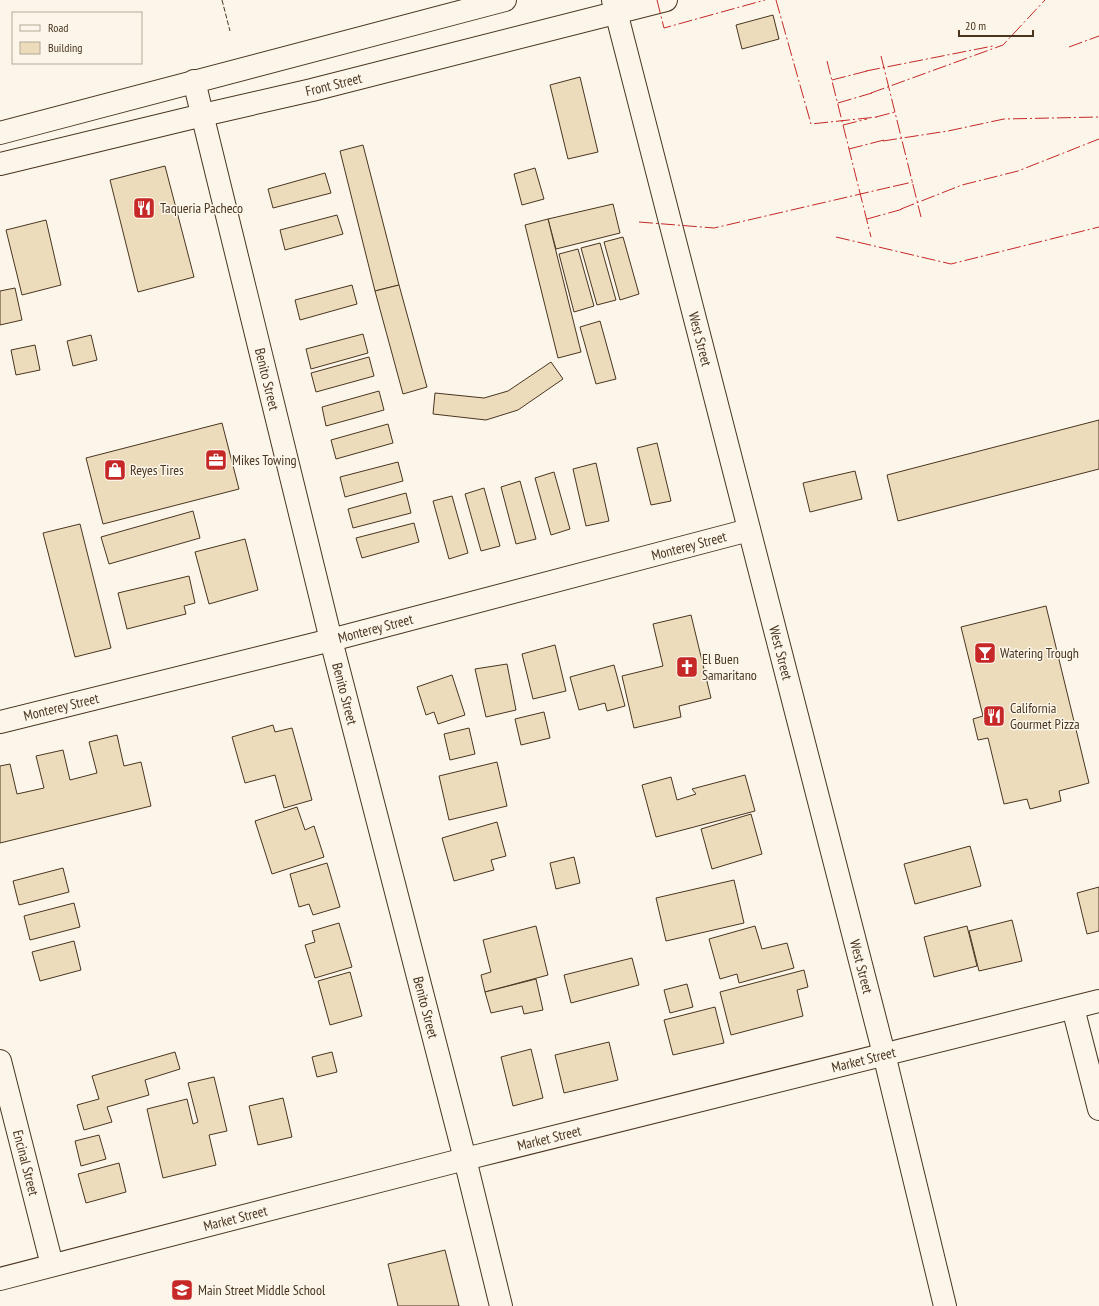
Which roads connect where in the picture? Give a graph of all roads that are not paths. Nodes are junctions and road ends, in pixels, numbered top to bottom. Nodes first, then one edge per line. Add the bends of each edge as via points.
1 (505, 0) edge
2 (666, 0) edge
3 (614, 6) edge
4 (194, 81) junction
5 (203, 114) junction
6 (0, 133) edge
7 (0, 164) edge
8 (749, 530) junction
9 (331, 640) junction
10 (0, 722) edge
11 (1099, 1001) edge
12 (1073, 1008) junction
13 (884, 1054) junction
14 (0, 1061) edge
15 (1099, 1109) edge
16 (465, 1159) junction
17 (52, 1265) junction
18 (0, 1279) edge
19 (501, 1306) edge
20 (945, 1306) edge

1 - 4 street
2 - 3 street, Front Street
3 - 5 street, Front Street via 319,88
3 - 8 street, West Street
4 - 5 street, Benito Street
4 - 6 street
5 - 7 street, Front Street
5 - 9 street, Benito Street
8 - 9 street, Monterey Street
8 - 13 street, West Street
9 - 10 street, Monterey Street
9 - 16 street, Benito Street
11 - 12 street, Market Street
12 - 13 street, Market Street
12 - 15 street
13 - 16 street, Market Street
13 - 20 street, West Street
14 - 17 street, Encinal Street
16 - 17 street, Market Street
16 - 19 street, Benito Street
17 - 18 street, Market Street

